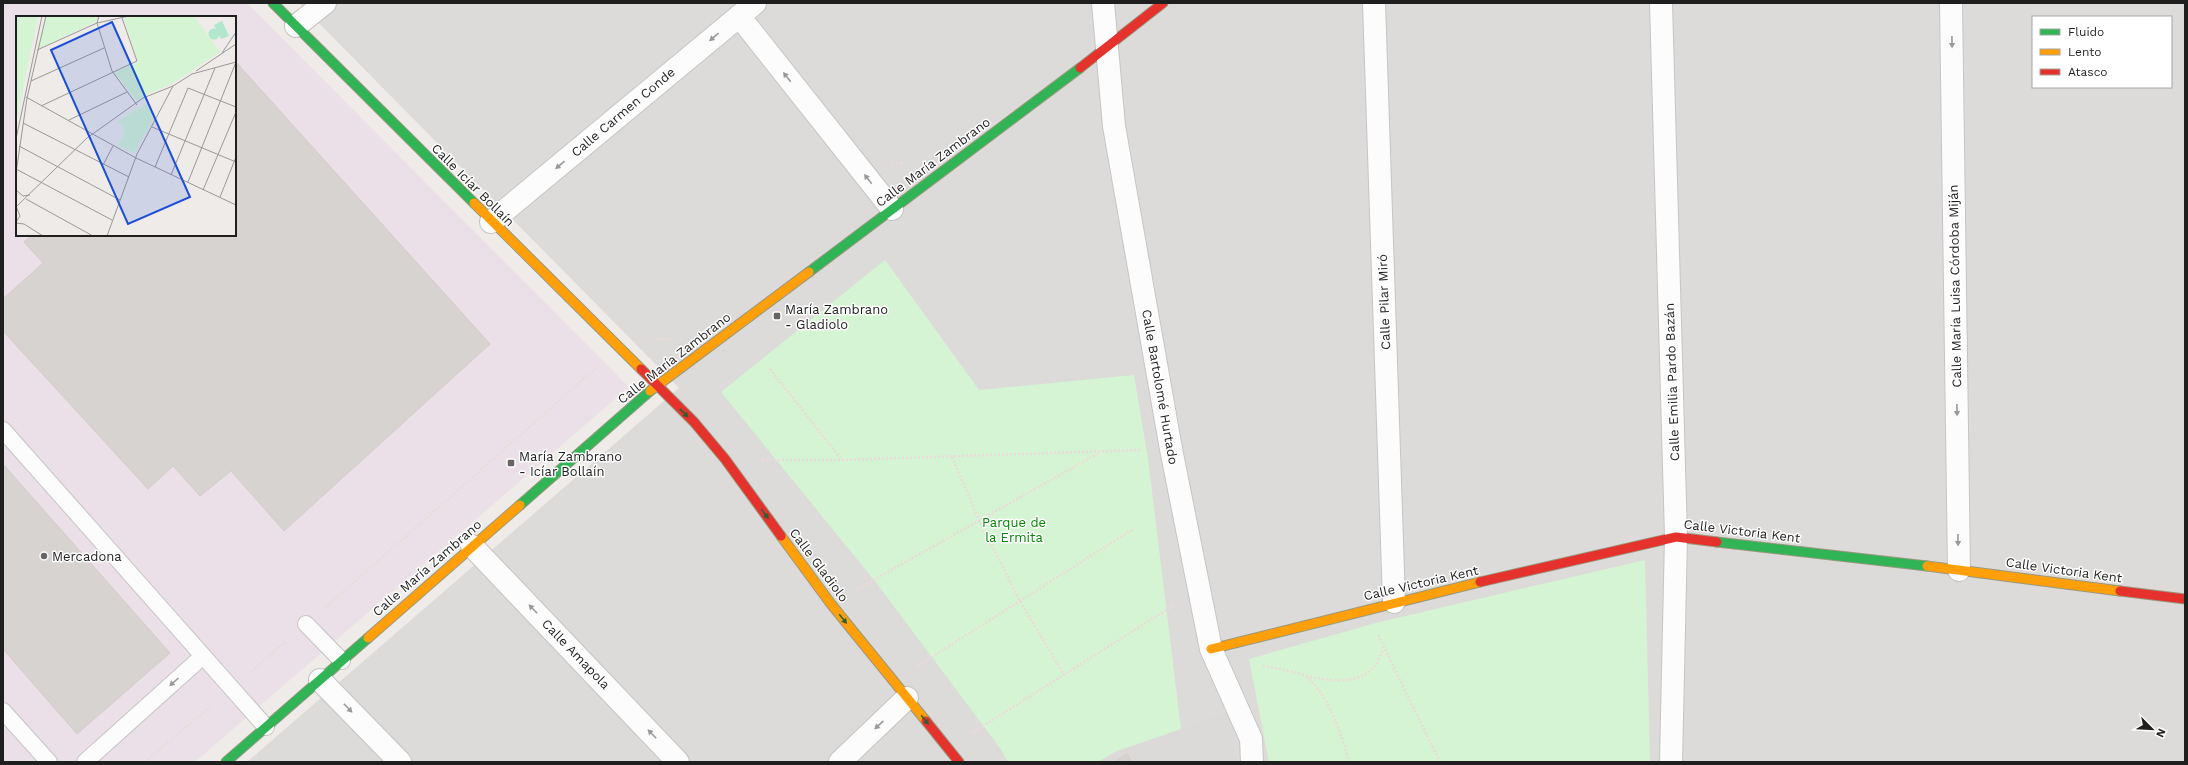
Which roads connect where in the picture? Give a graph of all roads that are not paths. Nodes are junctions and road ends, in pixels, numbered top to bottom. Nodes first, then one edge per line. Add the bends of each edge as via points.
1 (272, 3) edge
2 (324, 3) edge
3 (1103, 3) edge
4 (1162, 3) edge
5 (1374, 3) edge
6 (1661, 3) edge
7 (1951, 3) edge
8 (747, 10) edge
9 (296, 26) junction
10 (1107, 45) junction
11 (892, 210) junction
12 (491, 222) junction
13 (656, 386) junction
14 (3, 430) edge
15 (1676, 537) junction
16 (472, 546) junction
17 (1959, 570) junction
18 (2185, 600) edge
19 (1394, 602) junction
20 (306, 624) dead end
21 (1211, 648) junction
22 (203, 656) junction
23 (342, 661) junction
24 (320, 680) junction
25 (907, 698) junction
26 (3, 711) edge
27 (266, 727) junction
28 (48, 762) edge
29 (85, 762) edge
30 (226, 762) edge
31 (400, 762) edge
32 (678, 762) edge
33 (840, 762) edge
34 (959, 762) edge
35 (1252, 762) edge
36 (1671, 762) edge

1 - 9 street, Calle Icíar Bollaín
2 - 9 street
3 - 10 street, Calle Bartolomé Hurtado
4 - 10 street, Calle María Zambrano
5 - 19 street, Calle Pilar Miró
6 - 15 street, Calle Emilia Pardo Bazán
7 -> 17 street, Calle María Luisa Córdoba Miján
11 -> 8 street
8 -> 12 street, Calle Carmen Conde
9 - 12 street, Calle Icíar Bollaín
10 - 11 street, Calle María Zambrano via 1073,74
10 - 21 street, Calle Bartolomé Hurtado via 1114,126 1171,449
11 - 13 street, Calle María Zambrano
12 - 13 street, Calle Icíar Bollaín
13 - 16 street, Calle María Zambrano
13 -> 25 street, Calle Gladiolo via 694,422 725,459 831,604
14 - 22 lane
15 - 17 street, Calle Victoria Kent
15 - 19 street, Calle Victoria Kent
15 - 36 street, Calle Emilia Pardo Bazán
16 - 23 street, Calle María Zambrano
32 -> 16 street, Calle Amapola
17 - 18 street, Calle Victoria Kent
19 - 21 street, Calle Victoria Kent
20 - 23 lane
21 - 35 street, Calle Bartolomé Hurtado via 1250,739
22 - 27 lane
22 -> 29 lane
23 - 24 street, Calle María Zambrano
24 - 27 street, Calle María Zambrano
24 -> 31 street
25 -> 33 street
25 -> 34 street, Calle Gladiolo
26 - 28 lane
27 - 30 street, Calle María Zambrano

